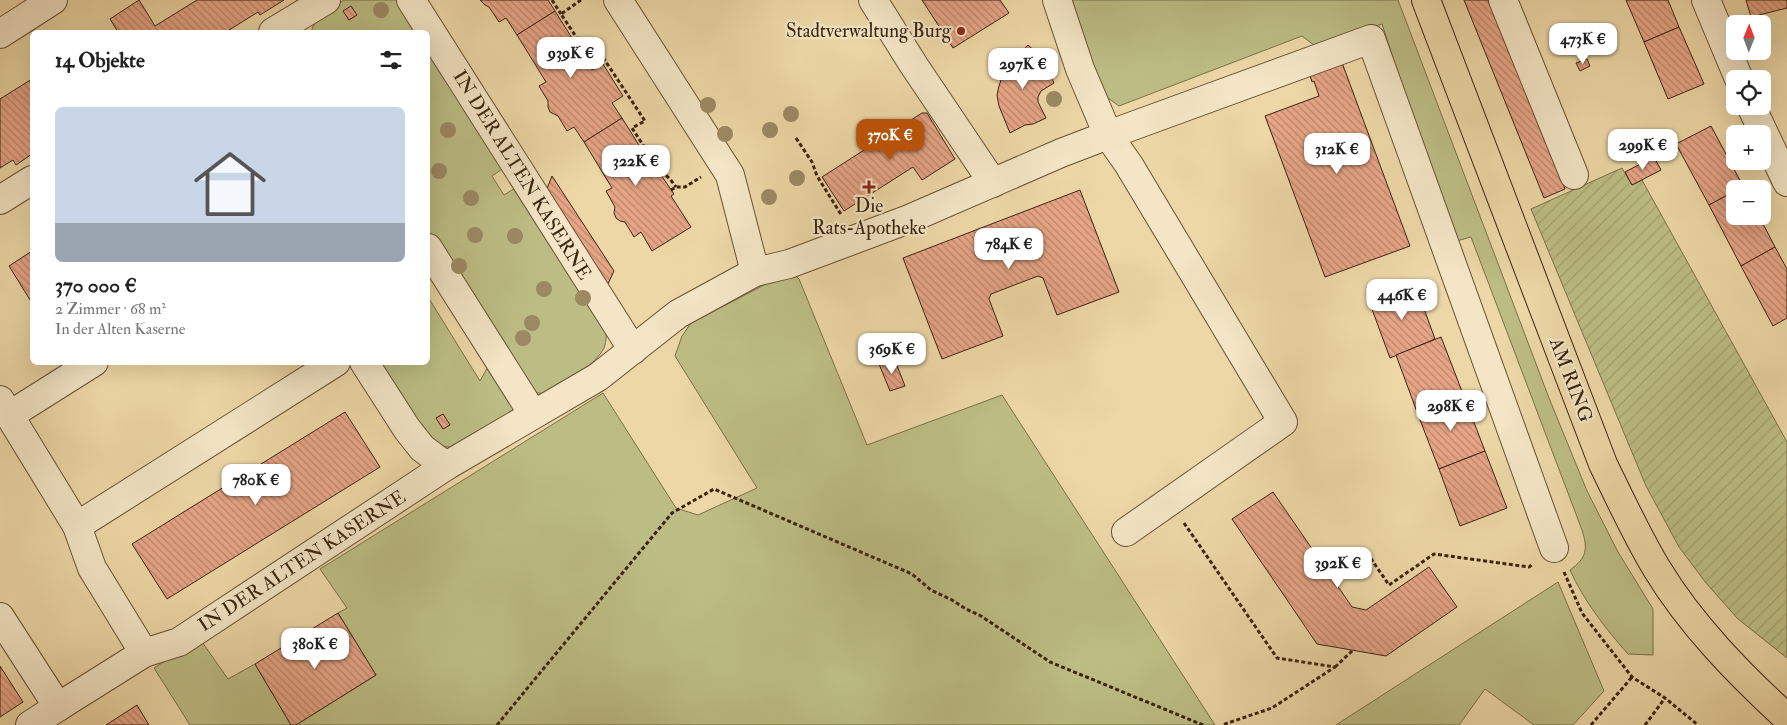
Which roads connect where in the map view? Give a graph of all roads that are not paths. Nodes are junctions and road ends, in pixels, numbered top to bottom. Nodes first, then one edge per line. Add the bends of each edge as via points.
1 (326, 0) edge
2 (411, 0) edge
3 (618, 0) edge
4 (873, 0) edge
5 (1057, 0) edge
6 (1426, 0) edge
7 (1503, 0) edge
8 (1706, 0) edge
9 (46, 2) edge
10 (283, 30) edge
11 (0, 34) edge
12 (1735, 70) edge
13 (1755, 115) edge
14 (1108, 134) junction
15 (1574, 175) dead end
16 (30, 181) edge
17 (1787, 182) edge
18 (993, 183) junction
19 (0, 200) edge
20 (430, 251) edge
21 (755, 272) junction
22 (633, 350) junction
23 (88, 365) edge
24 (331, 365) edge
25 (366, 365) edge
26 (5, 408) edge
27 (533, 414) junction
28 (446, 466) junction
29 (77, 526) junction
30 (1126, 532) dead end
31 (1554, 548) road end
32 (0, 617) edge
33 (144, 653) junction
34 (58, 707) junction
35 (1787, 718) edge
36 (30, 725) edge

1 - 10 street
2 - 22 street, IN DER ALTEN KASERNE
3 - 21 street via 730,175
4 - 18 street
5 - 14 street via 1080,69
6 - 35 main road, AM RING via 1603,464 1629,518 1657,569 1685,608 1716,647
7 - 15 street
8 - 12 street
9 - 11 street
13 - 17 street
14 - 18 street, IN DER ALTEN KASERNE
14 - 30 street via 1283,422
14 - 31 street, IN DER ALTEN KASERNE via 1371,39
16 - 19 street
18 - 21 street, IN DER ALTEN KASERNE via 823,252
20 - 27 street
21 - 22 street, IN DER ALTEN KASERNE via 678,314
22 - 27 street, IN DER ALTEN KASERNE via 598,377
23 - 26 street
24 - 29 street
25 - 28 street via 422,448
26 - 29 street
27 - 28 street, IN DER ALTEN KASERNE
28 - 33 street, IN DER ALTEN KASERNE via 179,642
29 - 33 street via 92,568
32 - 34 street
33 - 34 street, IN DER ALTEN KASERNE
34 - 36 street, IN DER ALTEN KASERNE

